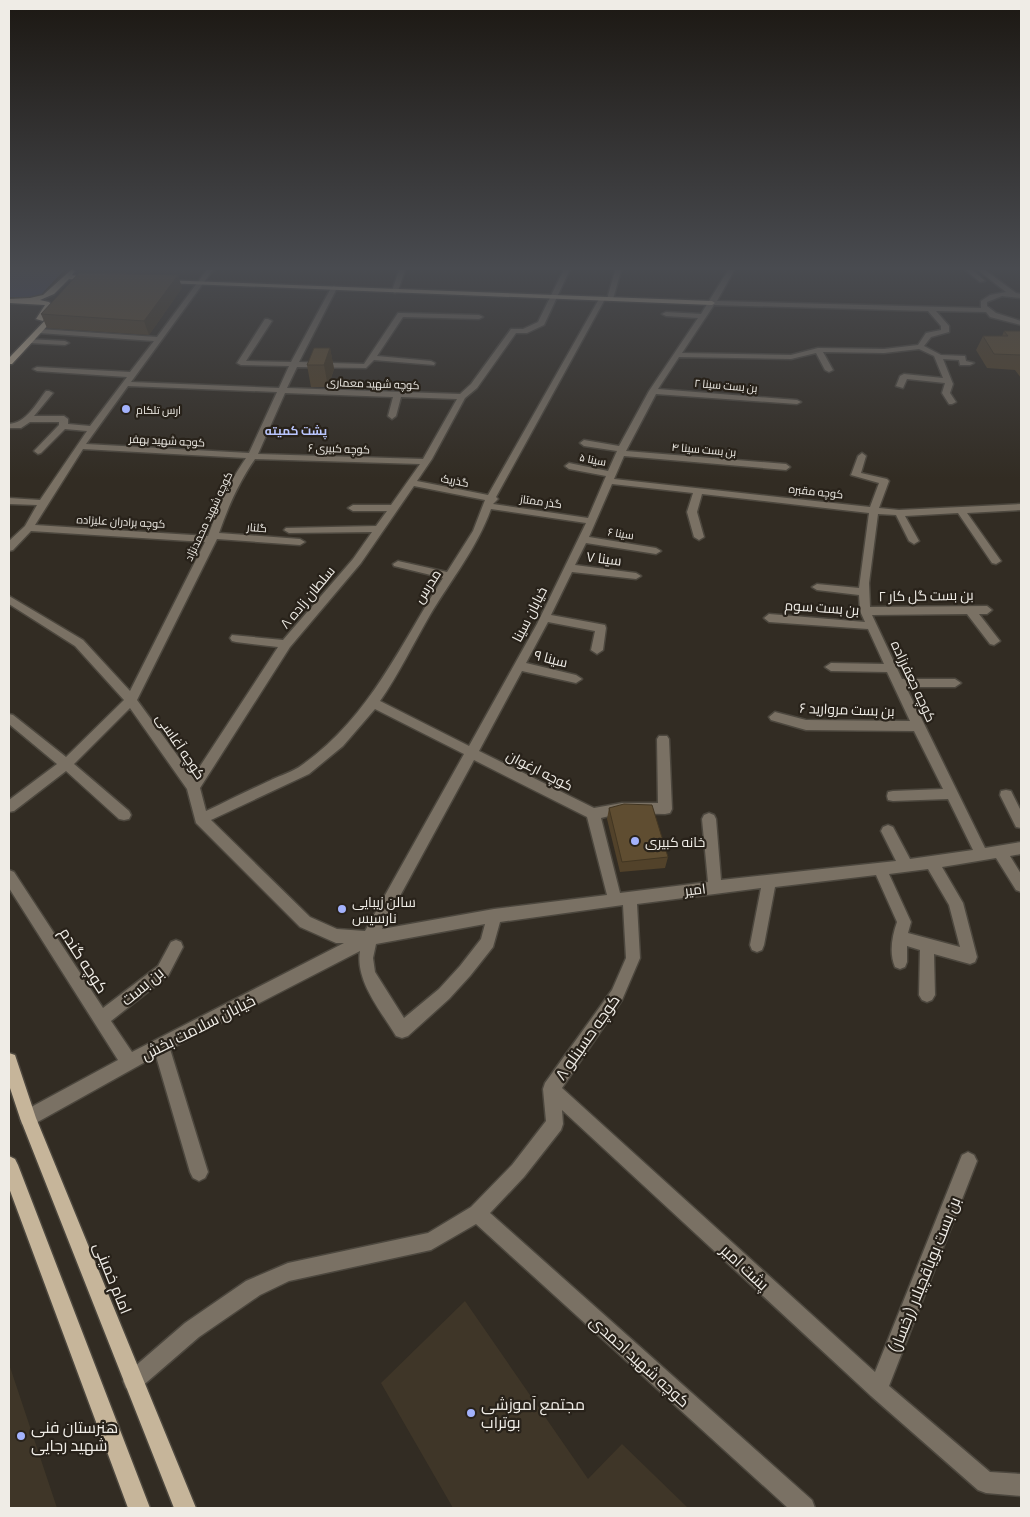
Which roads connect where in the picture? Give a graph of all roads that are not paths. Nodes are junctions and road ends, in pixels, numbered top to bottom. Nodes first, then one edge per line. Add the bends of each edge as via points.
1 (22, 338) edge
2 (32, 338) edge
3 (141, 338) edge
4 (257, 338) edge
5 (308, 338) edge
6 (386, 338) edge
7 (509, 338) edge
8 (584, 338) edge
9 (687, 338) edge
10 (927, 338) edge
11 (159, 339) joint
12 (30, 340) junction
13 (65, 343) dead end
14 (920, 347) junction
15 (818, 350) junction
16 (9, 351) edge
17 (676, 355) junction
18 (747, 357) junction
19 (373, 358) junction
20 (938, 358) junction
21 (9, 362) edge
22 (431, 362) dead end
23 (970, 363) dead end
24 (294, 365) junction
25 (752, 367) dead end
26 (37, 369) dead end
27 (829, 370) dead end
28 (133, 375) junction
29 (948, 381) junction
30 (126, 384) junction
31 (900, 386) dead end
32 (283, 390) junction
33 (653, 391) junction
34 (49, 394) dead end
35 (398, 395) junction
36 (462, 397) junction
37 (797, 402) dead end
38 (952, 402) dead end
39 (392, 416) dead end
40 (28, 419) junction
41 (9, 426) edge
42 (63, 426) junction
43 (93, 429) junction
44 (584, 443) dead end
45 (80, 446) junction
46 (38, 451) dead end
47 (621, 451) junction
48 (252, 456) junction
49 (862, 456) dead end
50 (426, 462) junction
51 (570, 466) dead end
52 (786, 467) dead end
53 (610, 477) junction
54 (412, 483) junction
55 (698, 490) junction
56 (9, 501) edge
57 (42, 503) junction
58 (490, 503) junction
59 (1021, 507) edge
60 (353, 508) dead end
61 (395, 508) junction
62 (874, 510) junction
63 (961, 511) junction
64 (899, 513) junction
65 (592, 521) junction
66 (29, 528) junction
67 (380, 529) junction
68 (289, 530) dead end
69 (213, 537) junction
70 (699, 537) dead end
71 (583, 539) junction
72 (914, 541) dead end
73 (11, 542) edge
74 (300, 542) dead end
75 (656, 551) dead end
76 (996, 561) dead end
77 (398, 564) dead end
78 (569, 568) junction
79 (450, 576) junction
80 (636, 576) dead end
81 (817, 587) dead end
82 (864, 592) junction
83 (9, 599) edge
84 (970, 610) junction
85 (987, 610) dead end
86 (865, 611) junction
87 (545, 618) junction
88 (769, 618) dead end
89 (872, 626) junction
90 (236, 638) dead end
91 (994, 641) dead end
92 (286, 644) junction
93 (596, 650) dead end
94 (520, 666) junction
95 (831, 666) dead end
96 (891, 668) junction
97 (576, 679) dead end
98 (898, 682) junction
99 (955, 683) dead end
100 (131, 700) junction
101 (373, 703) junction
102 (775, 717) dead end
103 (9, 718) edge
104 (918, 726) junction
105 (663, 739) dead end
106 (472, 752) junction
107 (66, 764) junction
108 (192, 786) junction
109 (952, 794) junction
110 (1006, 795) dead end
111 (893, 796) dead end
112 (9, 808) edge
113 (594, 814) junction
114 (124, 815) dead end
115 (201, 819) junction
116 (708, 819) dead end
117 (1021, 823) edge
118 (888, 830) dead end
119 (1021, 848) edge
120 (1000, 852) junction
121 (982, 855) junction
122 (932, 863) junction
123 (906, 866) junction
124 (880, 869) junction
125 (9, 876) edge
126 (769, 881) junction
127 (1021, 886) edge
128 (715, 887) junction
129 (623, 898) junction
130 (494, 916) junction
131 (899, 937) junction
132 (369, 938) junction
133 (757, 945) dead end
134 (927, 946) junction
135 (176, 947) dead end
136 (900, 962) dead end
137 (927, 995) dead end
138 (101, 1019) junction
139 (161, 1045) junction
140 (9, 1061) edge
141 (129, 1063) junction
142 (551, 1089) junction
143 (28, 1118) junction
144 (968, 1161) dead end
145 (9, 1165) edge
146 (199, 1172) dead end
147 (477, 1213) junction
148 (133, 1381) junction
149 (878, 1389) junction
150 (1021, 1485) edge
151 (139, 1508) edge
152 (185, 1508) edge
153 (804, 1508) edge

1 - 16 main road
2 - 12 main road
3 - 11 street
4 - 24 street via 241,363
5 - 24 street, کوچه شهید محمدنژاد
6 - 19 street
7 - 36 street, سلطان زاده ۸ via 474,386
8 - 58 street, مدرس
9 - 17 street, خیابان سینا
10 - 14 street
11 - 28 street
12 - 13 street
12 - 21 main road
14 - 15 street via 884,351
14 - 20 street
15 - 18 street via 791,357
15 - 27 street
17 - 18 street
17 - 33 street, خیابان سینا
18 - 25 street
19 - 22 street
19 - 24 street via 366,366
20 - 23 street via 962,358 963,363
20 - 29 street
24 - 32 street, کوچه شهید محمدنژاد
26 - 28 street
28 - 30 street
29 - 31 street via 904,376
29 - 38 street via 946,393
30 - 32 street, کوچه شهید معماری
30 - 43 street
32 - 35 street, کوچه شهید معماری
32 - 48 street, کوچه شهید محمدنژاد
33 - 37 street, بن بست سینا ۲
33 - 47 street, خیابان سینا
34 - 40 street
35 - 36 street, کوچه شهید معماری
35 - 39 street
36 - 50 street, سلطان زاده ۸
40 - 41 street via 18,426
40 - 42 street via 64,419
42 - 43 street
42 - 46 street
43 - 45 street
44 - 47 street, بن بست سینا ۴
45 - 48 street, کوچه شهید بهفر
45 - 57 street
47 - 52 street, بن بست سینا ۴
47 - 53 street, خیابان سینا
48 - 50 street, کوچه کبیری ۶
48 - 69 street, کوچه شهید محمدنژاد via 224,506
49 - 62 street, کوچه جعفرزاده via 856,475 884,481
50 - 54 street, سلطان زاده ۸
51 - 53 street, سینا ۵
53 - 55 street, کوچه مقبره
53 - 65 street, خیابان سینا
54 - 58 street, گذریک
54 - 61 street, سلطان زاده ۸
55 - 62 street, کوچه مقبره
55 - 70 street via 692,512
56 - 57 street
57 - 66 street
58 - 65 street, گذر ممتاز
58 - 79 street, مدرس via 478,531
59 - 63 street, کوچه مقبره
60 - 61 street
61 - 67 street, سلطان زاده ۸
62 - 64 street, کوچه مقبره
62 - 82 street, کوچه جعفرزاده
63 - 64 street, کوچه مقبره
63 - 76 street
64 - 72 street
65 - 71 street, خیابان سینا
66 - 69 street, کوچه برادران علیزاده
66 - 73 street
67 - 68 street
67 - 92 street, سلطان زاده ۸
69 - 74 street, گلنار
69 - 100 street, کوچه شهید محمدنژاد
71 - 75 street, سینا ۶
71 - 78 street, خیابان سینا
77 - 79 street
78 - 80 street, سینا ۷
78 - 87 street, خیابان سینا
79 - 101 street, مدرس
81 - 82 street
82 - 86 street, کوچه جعفرزاده
83 - 100 street, کوچه آغاسی via 79,643
84 - 85 street, بن بست گل کار ۲
84 - 86 street, بن بست گل کار ۲
84 - 91 street
86 - 89 street, کوچه جعفرزاده
87 - 93 street via 601,628
87 - 94 street, خیابان سینا
88 - 89 street, بن بست سوم
89 - 96 street, کوچه جعفرزاده
90 - 92 street
92 - 108 street, سلطان زاده ۸
94 - 97 street, سینا ۹
94 - 106 street, خیابان سینا
95 - 96 street
96 - 98 street, کوچه جعفرزاده
98 - 99 street
98 - 104 street, کوچه جعفرزاده
100 - 107 street, کوچه شهید محمدنژاد
100 - 108 street, کوچه آغاسی
101 - 106 street, کوچه ارغوان
101 - 115 street, مدرس via 339,743 304,770
102 - 104 street, بن بست مروارید ۶ via 806,725
103 - 107 street
104 - 109 street, کوچه جعفرزاده
105 - 113 street via 665,809 622,808
106 - 113 street, کوچه ارغوان
106 - 132 street, خیابان سینا
107 - 112 street, کوچه شهید محمدنژاد
107 - 114 street
108 - 115 street, کوچه آغاسی
109 - 111 street
109 - 121 street, کوچه جعفرزاده
110 - 117 street
113 - 129 street, کوچه حسینلو ۸
115 - 132 street via 305,922 336,936
116 - 128 street
118 - 123 street
119 - 120 street, امیر
120 - 121 street, امیر
120 - 127 street
121 - 122 street, امیر
122 - 123 street, امیر
122 - 134 street via 956,903 970,957
123 - 124 street, امیر
124 - 126 street, امیر
124 - 131 street via 904,922
125 - 138 street, کوچه گندم
126 - 128 street, امیر
126 - 133 street
128 - 129 street, امیر
129 - 130 street, امیر
129 - 142 street, کوچه حسینلو ۸ via 633,958 617,995
130 - 132 street, امیر
130 - 132 street via 488,942 465,971 402,1030 368,974
131 - 134 street
131 - 136 street
132 - 139 street, خیابان سلامت بخش
134 - 137 street
135 - 138 street, بن بست via 163,971
138 - 141 street, کوچه گندم
139 - 141 street, خیابان سلامت بخش
139 - 146 street
140 - 143 main road, امام خمینی
141 - 143 street, خیابان سلامت بخش
142 - 147 street via 555,1124 518,1171
142 - 149 street, پشت امیر
143 - 148 main road, امام خمینی
144 - 149 street, بن بست بویاقچیلار (رخسار)
145 - 151 main road
147 - 148 street via 431,1241 288,1272 253,1288 192,1330
147 - 153 street, کوچه شهید احمدی
148 - 152 main road, امام خمینی
149 - 150 street, پشت امیر via 986,1482

